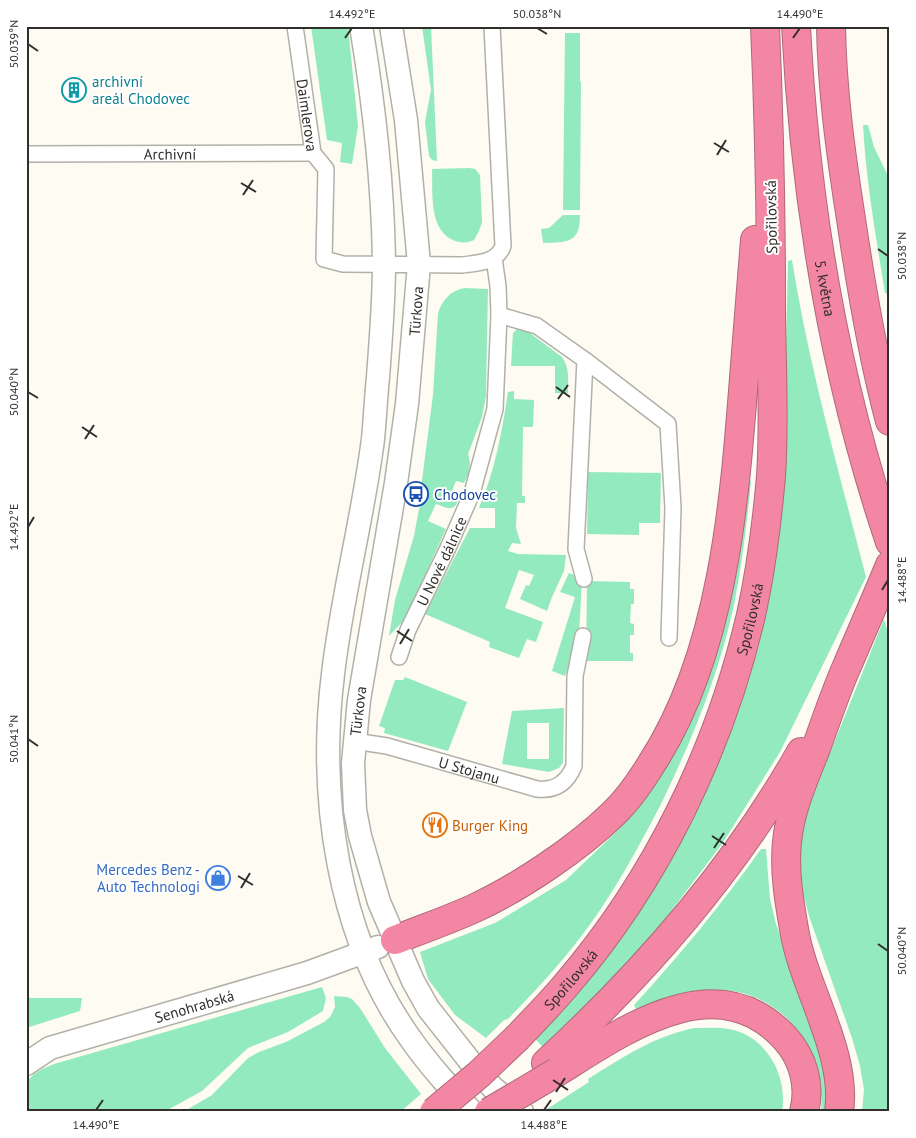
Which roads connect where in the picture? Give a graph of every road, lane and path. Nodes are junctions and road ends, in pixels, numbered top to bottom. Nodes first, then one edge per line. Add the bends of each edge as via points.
1 (295, 26) edge
2 (361, 26) edge
3 (391, 26) edge
4 (492, 26) edge
5 (760, 26) edge
6 (765, 26) edge
7 (788, 26) edge
8 (796, 26) edge
9 (831, 26) edge
10 (313, 153) junction
11 (26, 154) edge
12 (494, 258) junction
13 (324, 259) joint
14 (384, 264) junction
15 (419, 264) junction
16 (499, 315) junction
17 (584, 360) junction
18 (774, 417) junction
19 (890, 421) edge
20 (888, 536) edge
21 (890, 565) edge
22 (584, 579) dead end
23 (583, 636) dead end
24 (669, 638) dead end
25 (399, 657) dead end
26 (846, 667) junction
27 (354, 741) junction
28 (395, 940) junction
29 (365, 952) junction
30 (26, 1046) edge
31 (50, 1048) junction
32 (26, 1064) edge
33 (552, 1068) junction
34 (434, 1112) edge
35 (472, 1112) edge
36 (488, 1112) edge
37 (522, 1112) edge
38 (804, 1112) edge
39 (839, 1112) edge

1 - 10 street, Daimlerova
2 - 14 main road, Türkova via 372,96
3 - 15 main road, Türkova via 406,120
4 - 12 street via 503,246
5 - 28 highway via 755,239 738,457 713,610 685,700 668,737 644,775 614,813 596,829 506,892 453,918
6 - 18 highway, Spořilovská
7 - 18 highway via 782,114 783,300
8 - 20 highway, 5. května via 805,138 825,281 842,370 866,466
9 - 19 highway via 839,132 857,263
10 - 11 street, Archivní
10 - 13 street, Daimlerova via 326,169
12 - 15 street, Türkova via 462,265
12 - 16 street, U Nové dálnice
13 - 14 street, Türkova via 343,264
14 - 15 street, Türkova
14 - 29 main road, Türkova via 373,438 338,635 328,747 336,848 351,912
15 - 27 main road, Türkova via 406,412
16 - 17 street via 536,326
16 - 25 street, U Nové dálnice via 495,409 472,493 408,630
17 - 22 street via 576,549
17 - 24 street via 668,424 673,508
18 - 34 highway, Spořilovská, bridge via 771,476 756,593 739,662 707,750 678,815 631,897 577,973 518,1037
21 - 26 highway
23 - 27 street, U Stojanu via 574,676 574,766 560,785 537,789 387,746
26 - 33 highway via 794,765 713,882
26 - 39 highway via 792,811 786,856 794,932 836,1063 841,1093
27 - 28 main road, Türkova via 353,784 360,836
28 - 29 main road, Senohrabská
28 - 37 main road, Türkova via 428,1008 493,1088
29 - 31 main road, Senohrabská via 307,973
29 - 35 main road, Türkova via 378,985 410,1039
30 - 31 main road
31 - 32 main road, Senohrabská
33 - 36 highway, bridge
33 - 38 highway via 655,1016 676,1009 725,1005 763,1019 793,1048 806,1082

